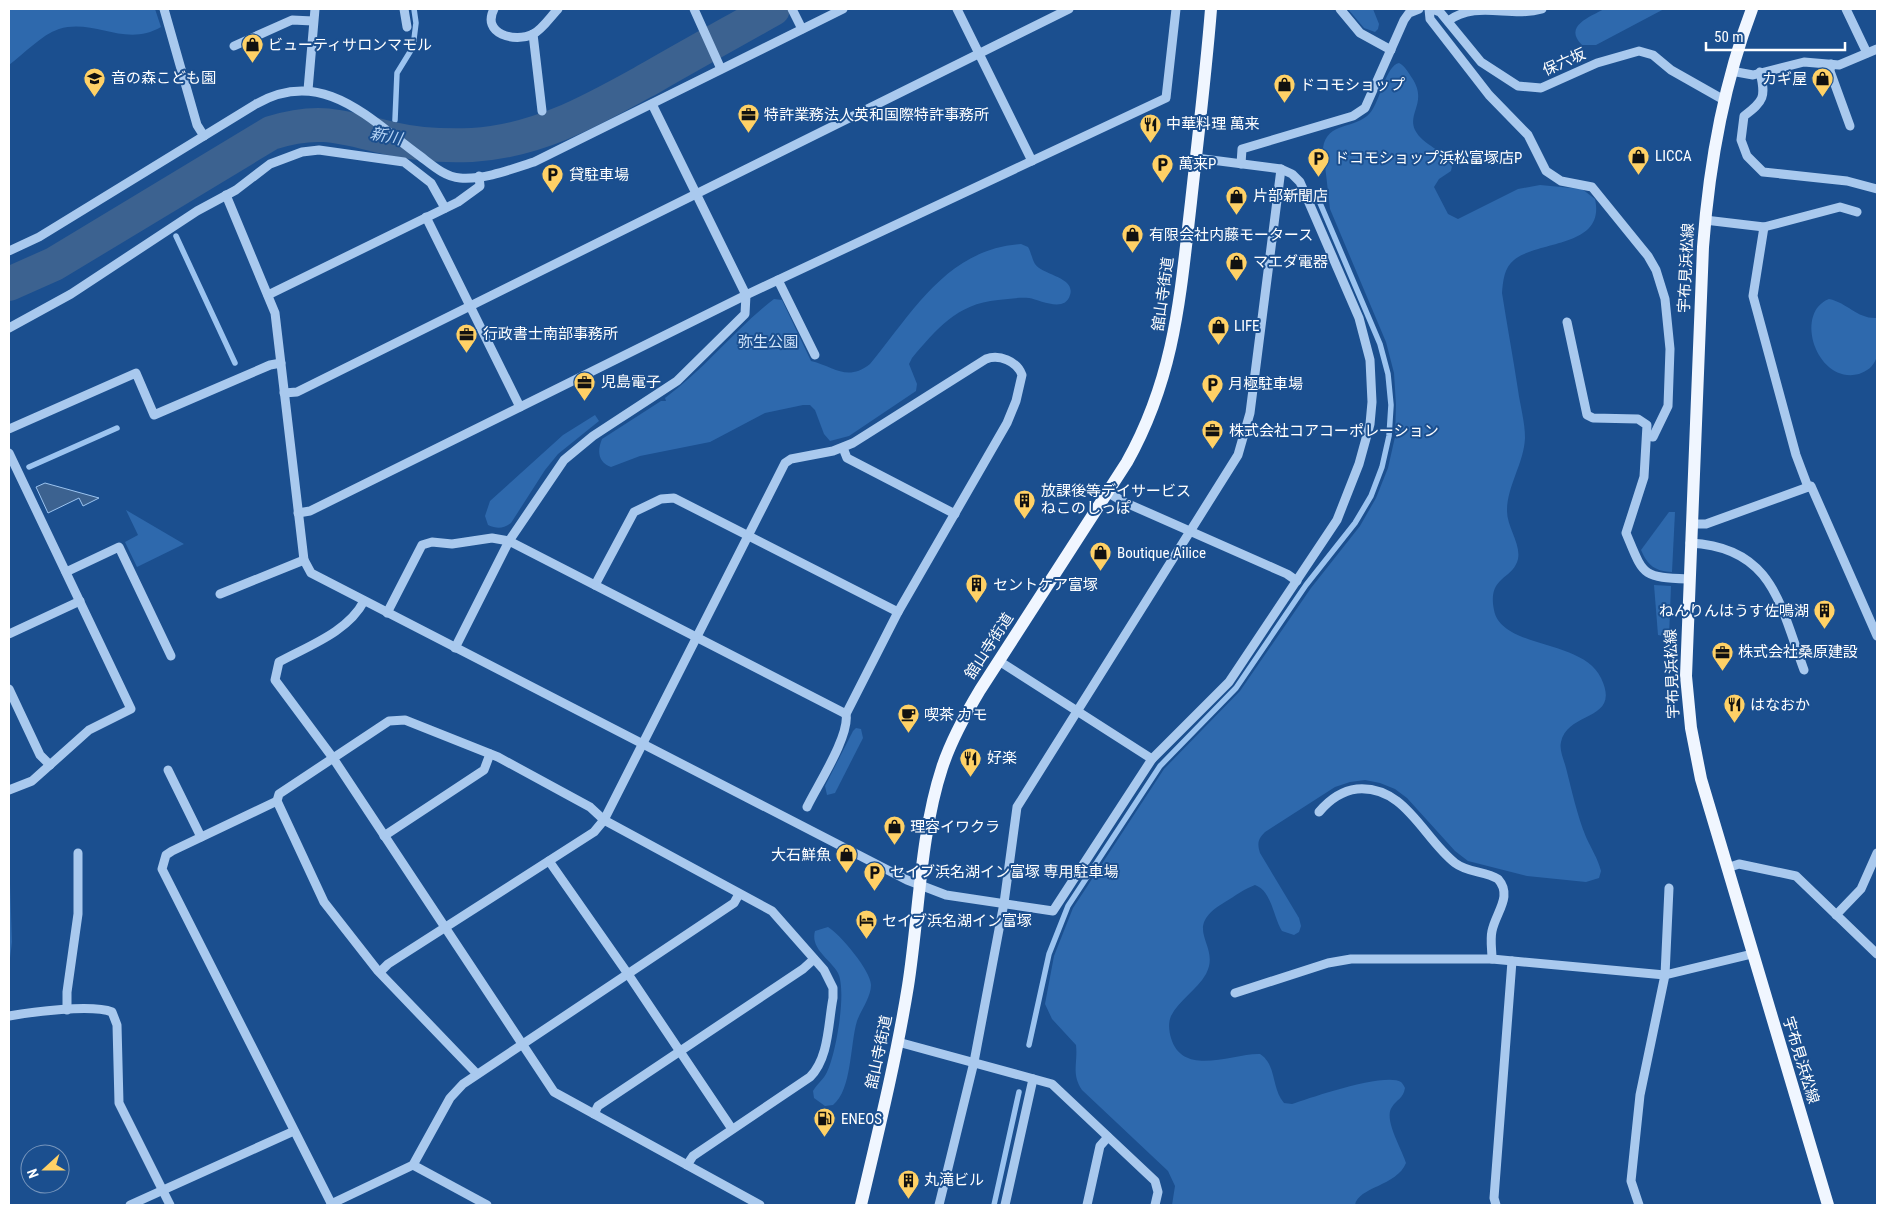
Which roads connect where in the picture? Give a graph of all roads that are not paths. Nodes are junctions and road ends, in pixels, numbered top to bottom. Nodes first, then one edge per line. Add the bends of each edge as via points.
1 (164, 9) edge
2 (315, 9) edge
3 (404, 9) edge
4 (494, 9) edge
5 (558, 9) edge
6 (694, 9) edge
7 (843, 9) edge
8 (956, 9) edge
9 (1069, 9) edge
10 (1176, 9) edge
11 (1211, 9) edge
12 (1340, 9) edge
13 (1419, 9) edge
14 (1430, 9) edge
15 (1542, 9) edge
16 (1752, 9) edge
17 (1846, 9) edge
18 (794, 11) edge
19 (313, 21) junction
20 (1448, 21) junction
21 (408, 27) dead end
22 (802, 29) junction
23 (533, 34) junction
24 (234, 46) dead end
25 (1877, 49) edge
26 (1392, 50) junction
27 (979, 53) junction
28 (1867, 53) junction
29 (1831, 64) junction
30 (722, 69) junction
31 (1731, 71) junction
32 (1760, 72) junction
33 (308, 90) junction
34 (1724, 100) junction
35 (652, 104) junction
36 (542, 111) dead end
37 (1850, 126) dead end
38 (204, 136) junction
39 (1196, 158) junction
40 (1032, 161) junction
41 (1241, 164) junction
42 (1282, 169) junction
43 (479, 176) junction
44 (1877, 189) edge
45 (696, 194) junction
46 (226, 196) junction
47 (445, 208) junction
48 (1857, 212) dead end
49 (426, 217) junction
50 (1705, 220) junction
51 (1764, 227) junction
52 (9, 251) edge
53 (778, 280) junction
54 (268, 295) junction
55 (746, 295) junction
56 (470, 306) junction
57 (1567, 322) dead end
58 (9, 328) edge
59 (815, 355) dead end
60 (281, 363) junction
61 (284, 393) junction
62 (520, 407) junction
63 (9, 429) edge
64 (1647, 436) junction
65 (843, 448) junction
66 (9, 453) edge
67 (1808, 487) junction
68 (1108, 492) junction
69 (298, 513) junction
70 (955, 514) junction
71 (1691, 524) junction
72 (1191, 532) junction
73 (748, 535) junction
74 (510, 541) junction
75 (1690, 543) junction
76 (304, 560) junction
77 (66, 572) junction
78 (1688, 579) junction
79 (1297, 581) junction
80 (595, 585) junction
81 (220, 594) dead end
82 (80, 601) junction
83 (364, 601) junction
84 (898, 612) junction
85 (388, 613) junction
86 (9, 634) edge
87 (1877, 636) edge
88 (696, 637) junction
89 (455, 648) junction
90 (171, 656) dead end
91 (999, 661) junction
92 (1804, 670) dead end
93 (9, 689) edge
94 (1077, 711) junction
95 (846, 714) junction
96 (642, 744) junction
97 (490, 754) junction
98 (332, 758) junction
99 (1152, 759) junction
100 (50, 765) junction
101 (168, 770) dead end
102 (9, 790) edge
103 (277, 801) junction
104 (806, 807) dead end
105 (1318, 812) dead end
106 (604, 820) junction
107 (384, 836) junction
108 (201, 837) junction
109 (78, 853) dead end
110 (1877, 853) edge
111 (549, 861) junction
112 (1727, 868) junction
113 (922, 885) junction
114 (1669, 888) dead end
115 (739, 894) junction
116 (1004, 903) junction
117 (1836, 915) junction
118 (445, 928) junction
119 (1752, 954) junction
120 (1877, 954) edge
121 (814, 959) junction
122 (1492, 959) junction
123 (1512, 961) junction
124 (380, 972) junction
125 (628, 974) junction
126 (1665, 975) junction
127 (1235, 993) dead end
128 (67, 1010) junction
129 (9, 1016) edge
130 (898, 1042) junction
131 (522, 1044) junction
132 (680, 1051) junction
133 (974, 1062) junction
134 (477, 1074) junction
135 (1033, 1079) junction
136 (594, 1114) junction
137 (732, 1130) junction
138 (294, 1131) junction
139 (1108, 1137) junction
140 (413, 1165) junction
141 (687, 1165) junction
142 (163, 1190) junction
143 (331, 1204) edge
144 (130, 1205) edge
145 (170, 1205) edge
146 (487, 1205) edge
147 (760, 1205) edge
148 (861, 1205) edge
149 (939, 1205) edge
150 (1005, 1205) edge
151 (1087, 1205) edge
152 (1155, 1205) edge
153 (1496, 1205) edge
154 (1639, 1205) edge
155 (1828, 1205) edge

1 - 38 street via 197,124
2 - 19 street
3 - 21 street
4 - 23 street via 491,19 497,33 511,37
5 - 23 street
6 - 30 street
7 - 22 street
8 - 27 street
9 - 27 street
10 - 40 street via 1166,98
11 - 39 main road, 舘山寺街道
12 - 26 street via 1360,33
13 - 26 street via 1409,13
14 - 20 street, 保六坂 via 1440,12
14 - 64 street via 1430,19 1489,94 1528,135 1546,172 1561,181 1592,187 1656,270 1665,299 1670,348 1668,406 1653,436
15 - 20 street via 1474,10 1459,13
16 - 31 main road, 宇布見浜松線
17 - 28 street
18 - 22 street
19 - 24 street via 292,20
19 - 33 street
20 - 34 street, 保六坂 via 1480,62 1518,86 1541,88 1597,63 1639,51 1653,55 1671,70
22 - 30 street
23 - 36 street
25 - 28 street
26 - 41 street via 1369,102 1359,113 1242,149
27 - 40 street
27 - 45 street
28 - 29 street via 1839,65
29 - 32 street via 1804,62
29 - 37 street via 1830,71
30 - 35 street
31 - 32 street via 1748,75
31 - 34 main road, 宇布見浜松線
32 - 44 street via 1764,88 1762,100 1744,116 1741,140 1747,156 1763,172 1847,181
33 - 38 street via 270,97
33 - 43 street via 342,100 448,175 460,178
34 - 50 main road, 宇布見浜松線
35 - 43 street via 534,162
35 - 45 street
38 - 52 street via 39,237
39 - 41 street
39 - 68 main road, 舘山寺街道 via 1178,315 1167,366 1148,422
40 - 53 street
41 - 42 street
42 - 72 street via 1246,434 1228,474
42 - 79 street via 1300,182 1321,228 1359,318 1372,381 1370,424 1353,483 1328,537
43 - 47 street via 480,186
45 - 55 street
45 - 56 street
46 - 47 street via 270,164 285,157 319,150 404,162 431,183
46 - 54 street
46 - 58 street via 197,211 71,294
47 - 49 street
48 - 51 street via 1840,207
49 - 54 street
49 - 56 street
50 - 51 street
50 - 71 main road, 宇布見浜松線
51 - 67 street via 1753,296 1796,455
53 - 55 street
53 - 59 street
54 - 60 street via 276,320
55 - 62 street
55 - 74 street via 745,314 682,376 593,436 564,460
56 - 61 street via 297,392
56 - 62 street
57 - 64 street via 1587,415 1593,418 1638,419 1647,425
60 - 61 street
60 - 63 street via 154,416 136,373
61 - 69 street
62 - 69 street via 310,512
64 - 78 street via 1644,477 1626,534 1640,567 1656,578
65 - 70 street via 847,458
65 - 70 street via 986,359 1000,357 1015,365 1022,375 1014,407
65 - 73 street via 798,457 786,463
66 - 77 street
67 - 71 street via 1706,524
67 - 87 street via 1811,486
68 - 72 street
68 - 91 main road, 舘山寺街道
69 - 76 street
70 - 84 street
71 - 75 main road, 宇布見浜松線
72 - 79 street
72 - 94 street
73 - 80 street via 680,500 667,497 634,512
73 - 84 street
73 - 88 street
74 - 80 street
74 - 85 street via 492,538 422,545
74 - 89 street
75 - 78 main road, 宇布見浜松線
75 - 92 street via 1740,554 1754,564 1776,593
76 - 81 street
76 - 83 street via 311,573
77 - 82 street
77 - 90 street via 119,547
78 - 112 main road, 宇布見浜松線 via 1686,667 1691,728 1701,779
79 - 99 street via 1229,682
80 - 88 street
82 - 86 street
82 - 100 street via 131,709 88,730
83 - 85 street
83 - 98 street via 341,627 280,662 275,680
84 - 95 street
85 - 89 street
88 - 95 street
88 - 96 street
89 - 96 street
91 - 94 street
91 - 113 main road, 舘山寺街道 via 959,728 942,768 932,810
93 - 100 street via 40,755
94 - 99 street
94 - 116 street via 1016,807
95 - 104 street via 844,734
96 - 106 street
96 - 113 street
97 - 98 street via 397,719
97 - 106 street via 590,808
97 - 107 street via 484,770
98 - 103 street via 280,794
98 - 107 street
99 - 116 street via 1053,911
100 - 102 street via 32,781
101 - 108 street
103 - 108 street
103 - 124 street via 324,902
105 - 122 street via 1339,794 1365,789 1378,791 1402,804 1456,864 1498,879 1505,897 1492,930
106 - 111 street via 594,832
106 - 115 street
107 - 118 street
108 - 138 street via 166,855 162,869
109 - 128 street via 78,914
110 - 117 street via 1861,889
111 - 118 street
111 - 125 street
112 - 117 street via 1739,864 1796,876
112 - 119 main road, 宇布見浜松線
113 - 116 street via 946,895
113 - 130 main road, 舘山寺街道
114 - 126 street
115 - 121 street via 772,911
115 - 125 street via 734,903
116 - 133 street
117 - 120 street
118 - 124 street
118 - 131 street
119 - 126 street
119 - 155 main road, 宇布見浜松線
121 - 132 street
121 - 137 street via 830,978 833,998 818,1069
122 - 123 street
122 - 127 street via 1350,959
123 - 126 street
123 - 153 street
124 - 134 street
125 - 131 street
125 - 132 street
126 - 154 street via 1640,1095 1631,1181
128 - 129 street
128 - 142 street via 105,1010 116,1018 119,1104
130 - 133 street
130 - 148 main road, 舘山寺街道
131 - 134 street
131 - 136 street via 554,1092
132 - 136 street via 598,1106
132 - 137 street
133 - 135 street
133 - 149 street
134 - 140 street via 456,1090
135 - 139 street via 1052,1084
135 - 150 street
136 - 141 street
137 - 141 street via 693,1156
138 - 142 street
138 - 143 street
139 - 151 street via 1100,1146
139 - 152 street via 1155,1181 1158,1192
140 - 143 street
140 - 146 street
141 - 147 street
142 - 144 street
142 - 145 street

